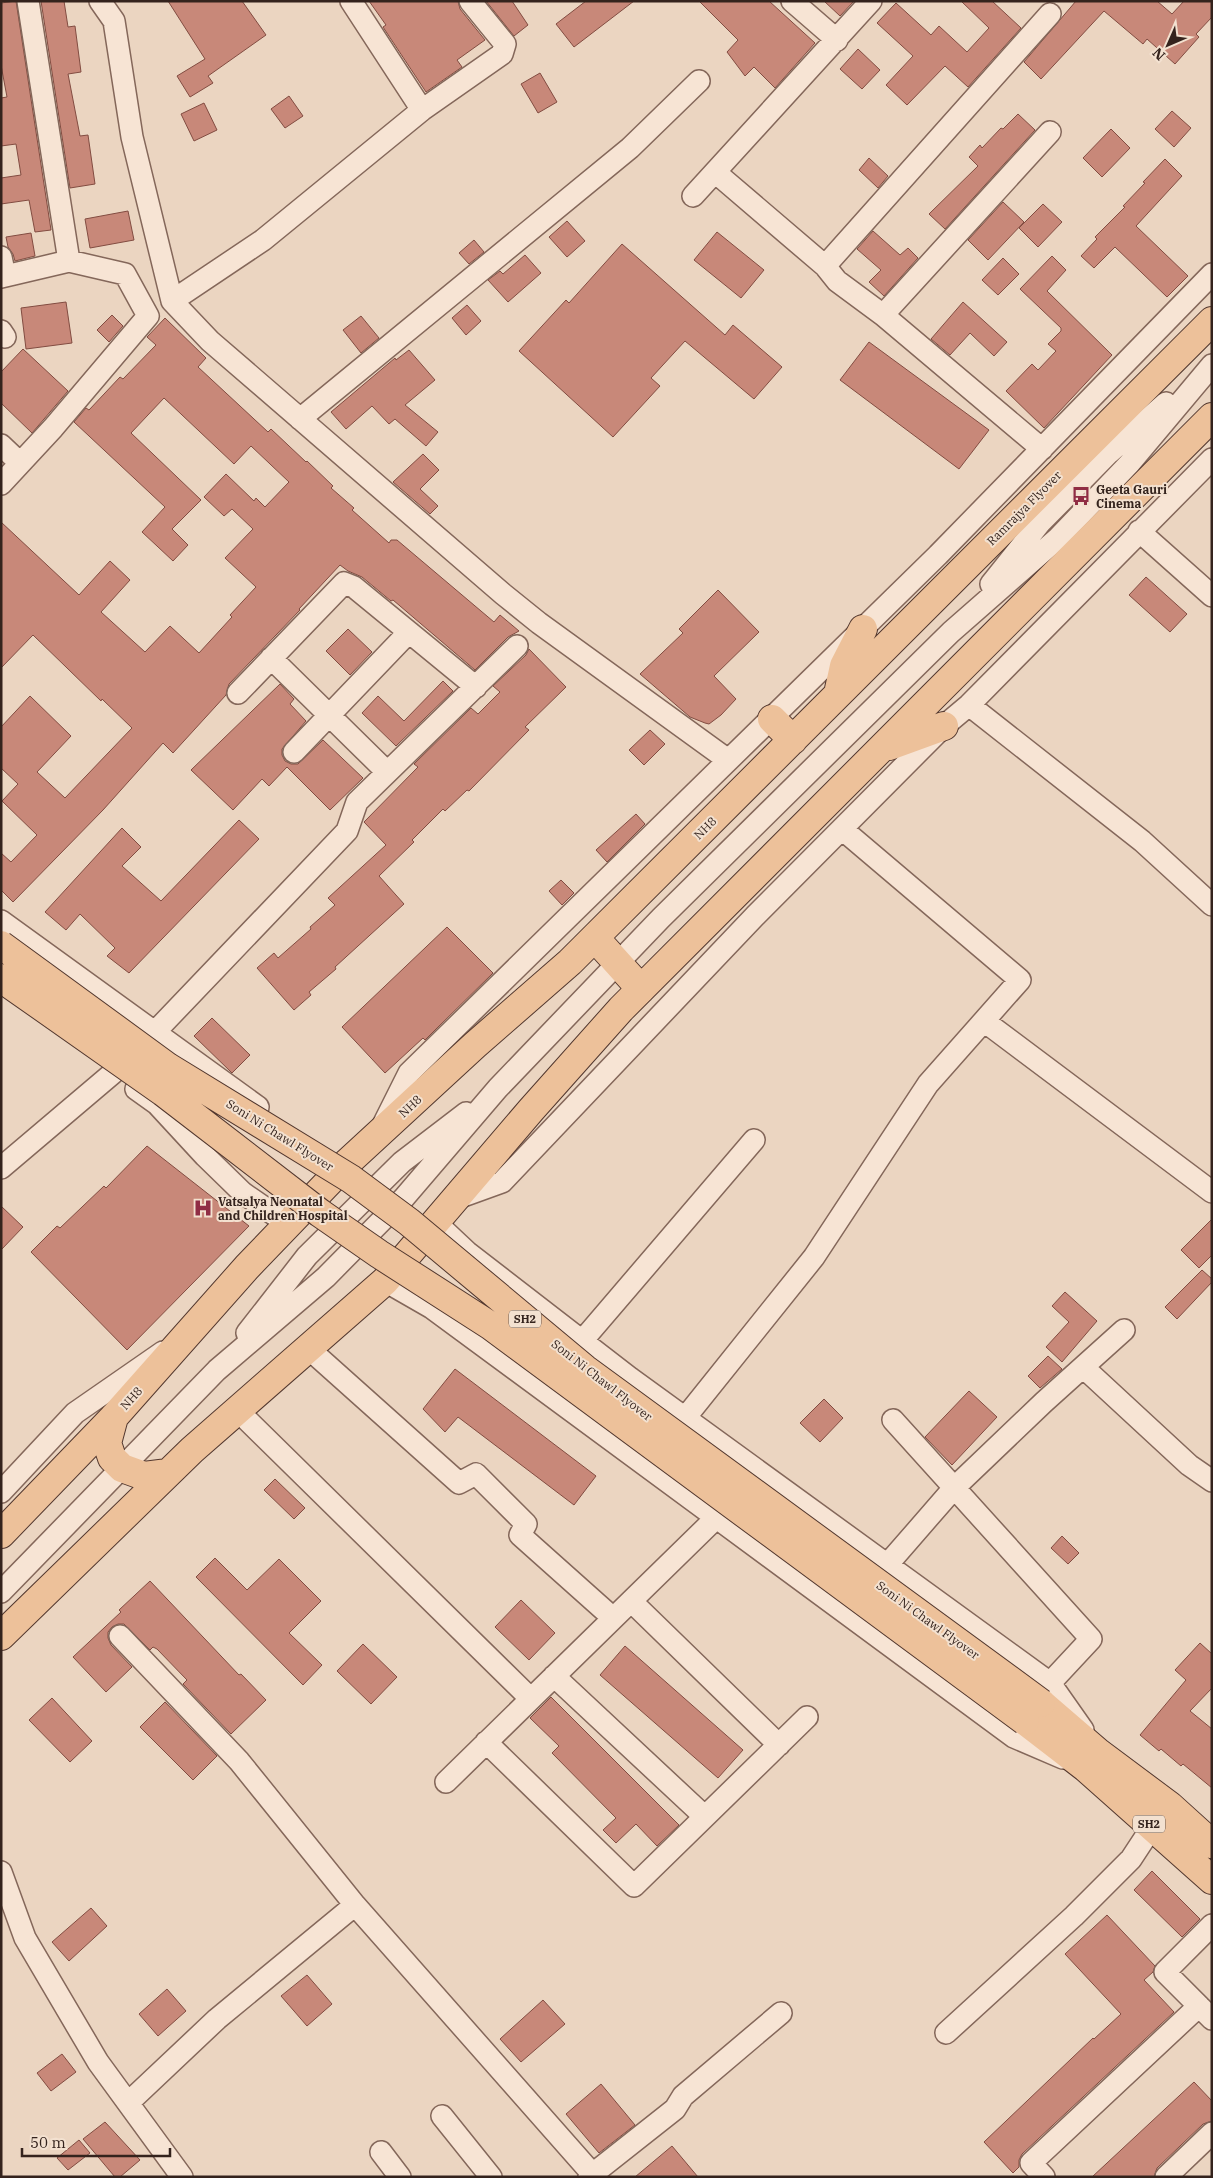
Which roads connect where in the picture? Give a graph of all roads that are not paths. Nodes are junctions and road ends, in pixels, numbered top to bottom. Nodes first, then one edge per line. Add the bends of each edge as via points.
1 (28, 1) edge
2 (100, 1) edge
3 (350, 1) edge
4 (470, 1) edge
5 (792, 1) edge
6 (871, 1) edge
7 (1050, 14) dead end
8 (837, 40) junction
9 (699, 81) dead end
10 (422, 110) junction
11 (1050, 132) dead end
12 (715, 172) junction
13 (693, 196) dead end
14 (69, 261) junction
15 (825, 266) junction
16 (2, 270) edge
17 (1212, 274) edge
18 (172, 301) junction
19 (883, 315) junction
20 (1212, 321) edge
21 (1212, 364) edge
22 (1212, 417) edge
23 (300, 419) junction
24 (1, 445) edge
25 (1042, 449) junction
26 (1212, 459) edge
27 (20, 463) junction
28 (1, 484) edge
29 (1139, 531) junction
30 (1212, 596) edge
31 (863, 629) junction
32 (409, 632) junction
33 (517, 646) dead end
34 (271, 658) junction
35 (476, 686) junction
36 (238, 693) dead end
37 (838, 696) junction
38 (969, 705) junction
39 (330, 716) junction
40 (772, 719) junction
41 (944, 726) junction
42 (793, 740) junction
43 (880, 749) junction
44 (294, 752) dead end
45 (728, 760) junction
46 (387, 772) junction
47 (842, 829) junction
48 (1212, 905) edge
49 (1, 921) edge
50 (595, 938) junction
51 (1, 945) edge
52 (617, 964) junction
53 (1, 978) edge
54 (641, 989) junction
55 (1, 995) edge
56 (984, 1021) junction
57 (154, 1033) junction
58 (114, 1074) junction
59 (498, 1088) junction
60 (377, 1136) junction
61 (754, 1140) dead end
62 (348, 1162) junction
63 (1, 1168) edge
64 (1212, 1192) edge
65 (455, 1199) junction
66 (434, 1221) junction
67 (288, 1224) junction
68 (385, 1281) junction
69 (1124, 1330) dead end
70 (187, 1334) junction
71 (316, 1340) junction
72 (582, 1341) junction
73 (1083, 1367) junction
74 (217, 1370) junction
75 (237, 1410) junction
76 (114, 1417) junction
77 (685, 1418) junction
78 (893, 1420) dead end
79 (122, 1468) junction
80 (1208, 1472) edge
81 (168, 1473) junction
82 (954, 1488) junction
83 (1, 1492) edge
84 (717, 1517) junction
85 (1, 1534) edge
86 (887, 1565) junction
87 (1, 1592) edge
88 (631, 1601) junction
89 (613, 1618) junction
90 (1, 1636) edge
91 (120, 1636) dead end
92 (554, 1676) junction
93 (531, 1699) junction
94 (1039, 1703) junction
95 (807, 1717) dead end
96 (486, 1742) junction
97 (779, 1745) junction
98 (1093, 1761) junction
99 (446, 1782) dead end
100 (704, 1816) junction
101 (1152, 1827) junction
102 (1212, 1844) edge
103 (1, 1872) edge
104 (1212, 1880) edge
105 (355, 1905) junction
106 (1212, 1926) edge
107 (781, 2013) dead end
108 (1205, 2013) edge
109 (946, 2032) dead end
110 (128, 2103) junction
111 (442, 2116) dead end
112 (1212, 2134) edge
113 (381, 2152) dead end
114 (592, 2176) edge
115 (182, 2177) edge
116 (400, 2177) edge
117 (491, 2177) edge
118 (1044, 2177) edge
119 (1166, 2177) edge

1 - 14 street
2 - 18 street via 114,21 132,137
3 - 10 street
4 - 10 street via 505,44 502,54
5 - 8 street
6 - 8 street
7 - 15 street
8 - 12 street
9 - 23 street via 630,148
10 - 18 street via 263,240
11 - 19 street
12 - 13 street
12 - 15 street
14 - 16 street
14 - 27 street via 125,274 148,316 54,428
15 - 19 street via 837,281
17 - 25 street
18 - 23 street via 210,341
19 - 25 street
20 - 37 main road, Ramrajya Flyover
21 - 52 street via 1109,453 1040,523 951,632
22 - 43 main road
23 - 45 street via 539,623
24 - 27 street
25 - 31 street
26 - 29 street
27 - 28 street
29 - 30 street
29 - 38 street
31 - 37 main road via 844,666
31 - 40 street
32 - 34 street via 344,582
32 - 35 street
32 - 39 street
33 - 35 street
34 - 36 street
34 - 39 street
35 - 46 street
37 - 42 main road, NH8
38 - 41 street
38 - 48 street via 1142,841
39 - 44 street
39 - 46 street
40 - 42 main road
40 - 45 street
41 - 43 main road
41 - 47 street
42 - 50 main road, NH8
43 - 54 main road
45 - 60 street via 409,1073
46 - 57 street via 357,802 347,831
47 - 56 street via 1020,980
47 - 65 street via 502,1182
49 - 57 street
50 - 52 main road
50 - 60 main road, NH8
51 - 94 main road, Soni Ni Chawl Flyover / SH2, bridge via 168,1067 351,1179 388,1206 585,1369
52 - 54 main road
52 - 59 street
53 - 94 main road, Soni Ni Chawl Flyover / SH2, bridge via 162,1092 379,1254 491,1326
54 - 65 main road
55 - 58 street
56 - 64 street
56 - 77 street via 928,1084 814,1257
57 - 62 street via 242,1098
58 - 63 street
58 - 67 street via 157,1104 243,1193
59 - 74 street via 415,1186 326,1277
59 - 74 street via 402,1162 307,1256
60 - 62 main road, NH8
61 - 72 street
62 - 67 main road, NH8
65 - 66 main road
66 - 68 main road
66 - 72 street via 467,1252
67 - 70 main road, NH8
68 - 71 main road
68 - 84 street via 432,1308
69 - 73 street
70 - 76 main road, NH8
70 - 83 street via 75,1413
71 - 75 main road
71 - 89 street via 459,1483 476,1474 526,1524 520,1535
72 - 77 street
73 - 80 street via 1189,1465
73 - 82 street
74 - 79 street
75 - 81 main road
75 - 93 street
76 - 79 main road via 107,1443 112,1458
76 - 85 main road, NH8
77 - 86 street
78 - 82 street
79 - 81 main road via 144,1476
79 - 87 street
81 - 90 main road
82 - 86 street
82 - 94 street via 1091,1639
84 - 88 street
84 - 98 street via 1014,1738
86 - 94 street
88 - 89 street
88 - 97 street
89 - 92 street
91 - 105 street via 239,1761
92 - 93 street
92 - 100 street
93 - 96 street
94 - 98 main road, Soni Ni Chawl Flyover / SH2
95 - 97 street
96 - 99 street
96 - 100 street via 634,1886
97 - 100 street
98 - 101 main road, SH2
98 - 102 main road, SH2 via 1170,1806
101 - 104 main road, SH2
101 - 109 street via 1131,1859 1074,1916
103 - 110 street via 25,1938 98,2062
105 - 110 street via 217,2019
105 - 114 street
106 - 108 street via 1165,1972
107 - 114 street via 683,2096 675,2109
108 - 118 street via 1031,2163
110 - 115 street
111 - 117 street
112 - 119 street
113 - 116 street

